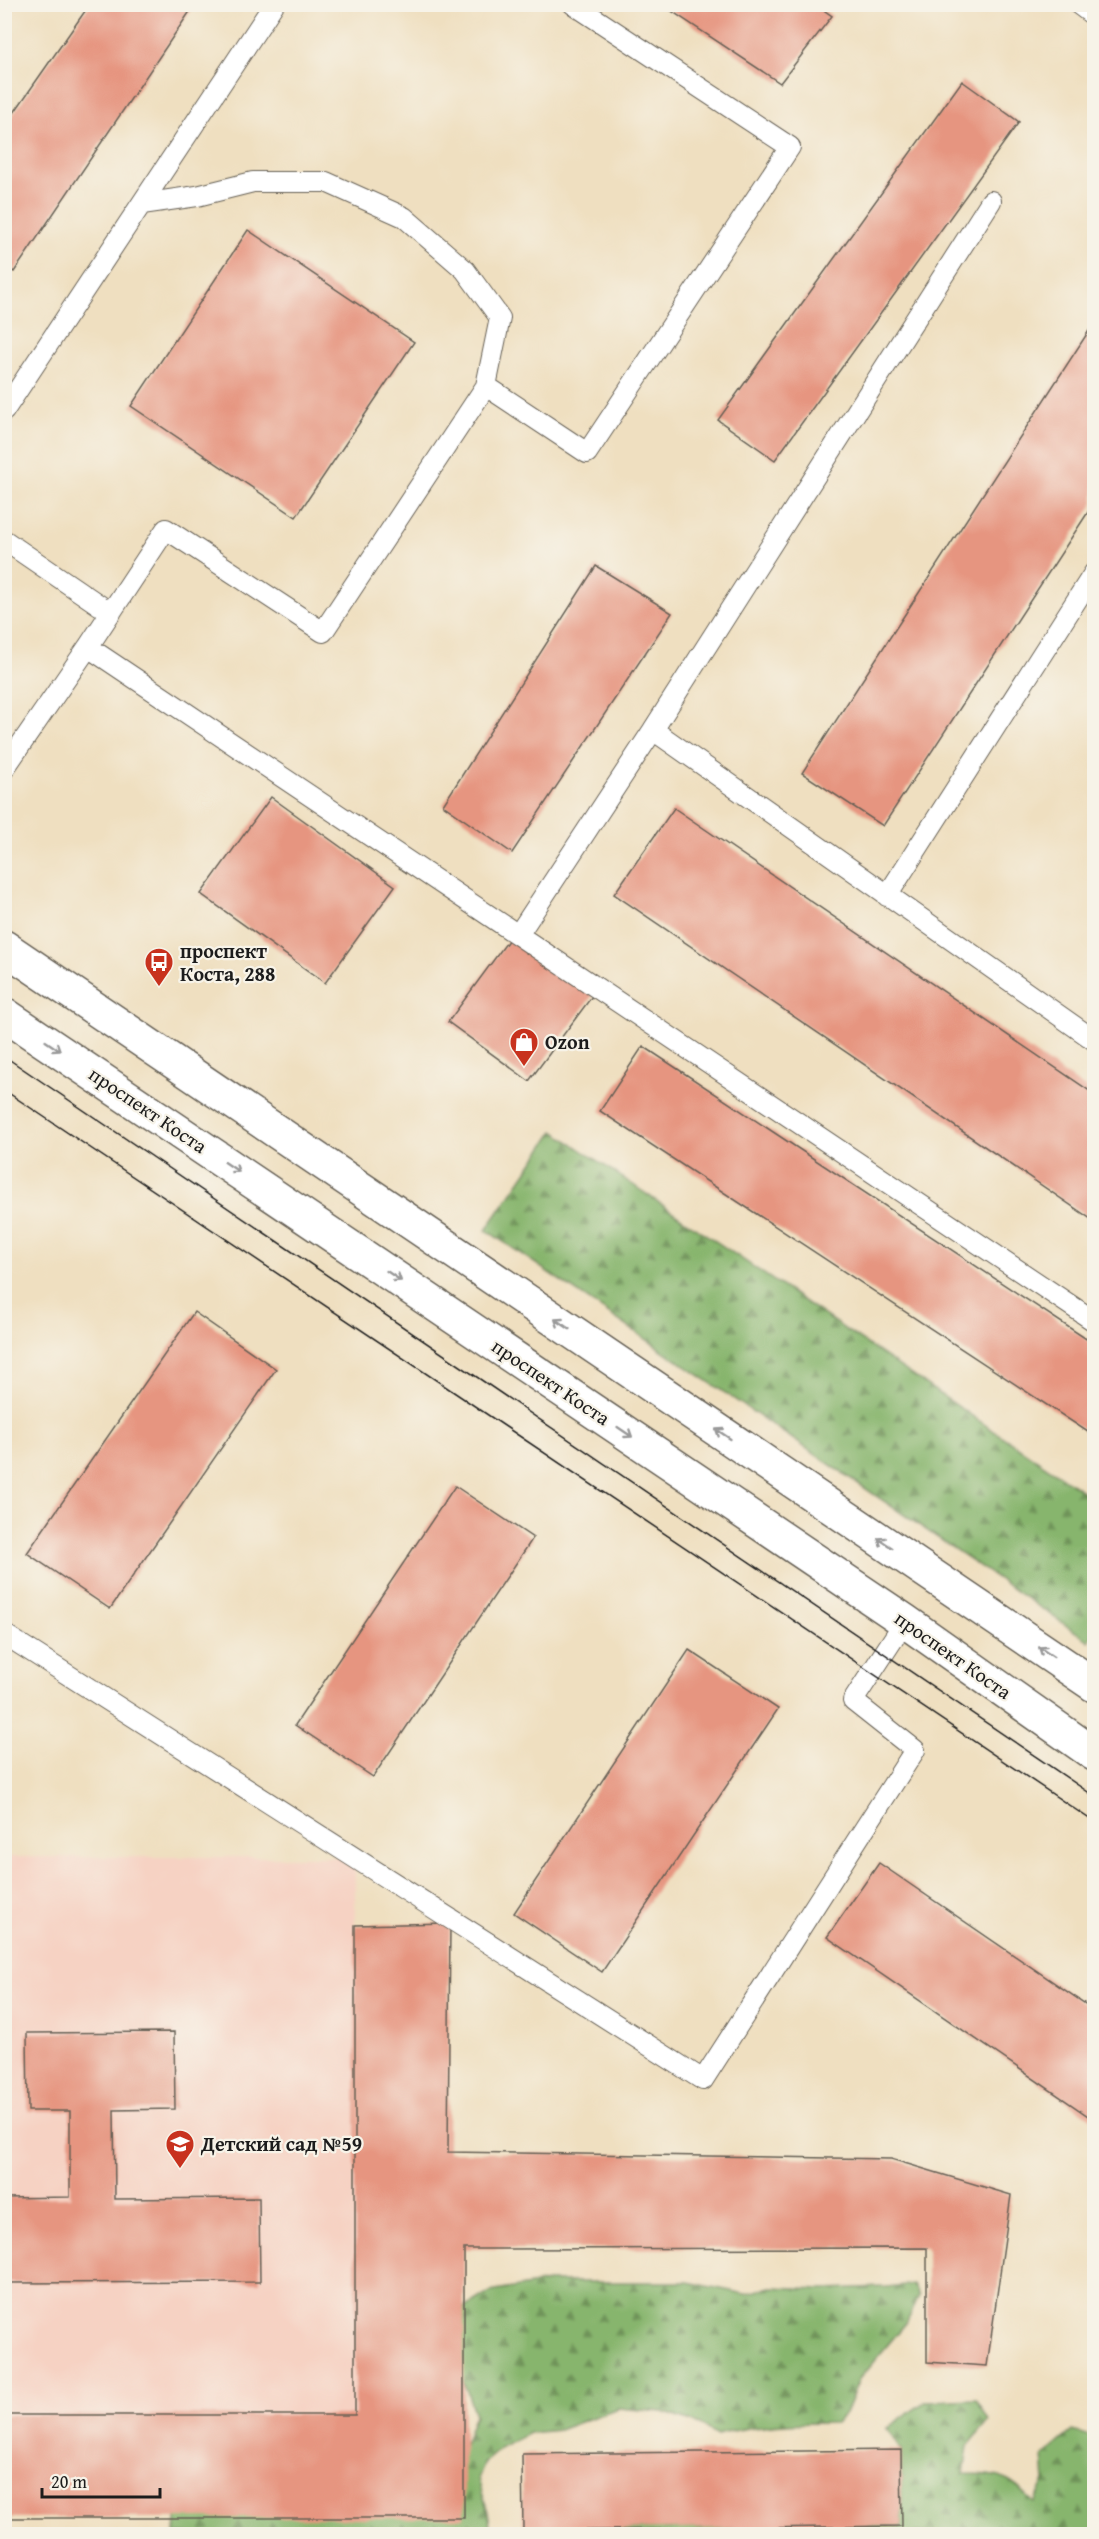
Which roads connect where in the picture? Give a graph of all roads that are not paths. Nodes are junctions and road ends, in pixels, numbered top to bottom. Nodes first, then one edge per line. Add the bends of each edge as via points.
1 (274, 4) edge
2 (573, 4) edge
3 (1078, 4) edge
4 (1095, 16) edge
5 (991, 201) dead end
6 (142, 204) junction
7 (486, 386) junction
8 (4, 411) edge
9 (4, 540) edge
10 (1095, 573) edge
11 (111, 613) junction
12 (88, 647) junction
13 (653, 730) junction
14 (4, 769) edge
15 (887, 896) junction
16 (518, 934) junction
17 (4, 947) edge
18 (4, 1014) edge
19 (1095, 1040) edge
20 (1095, 1321) edge
21 (905, 1621) junction
22 (4, 1634) edge
23 (1095, 1685) edge
24 (1095, 1754) edge

1 - 6 lane
2 - 7 lane via 790,147 587,453
3 - 4 lane
5 - 13 lane
6 - 7 lane via 253,182 326,182 404,217 465,270 500,318
6 - 8 lane
7 - 11 lane via 323,632 166,529
9 - 11 lane
10 - 15 lane
11 - 12 lane
12 - 14 lane
12 - 16 lane
13 - 15 lane
13 - 16 lane
15 - 19 lane
16 - 20 lane
23 -> 17 main road
18 -> 21 main road, проспект Коста
21 - 22 lane via 853,1701 915,1750 703,2080
21 - 24 main road, проспект Коста

